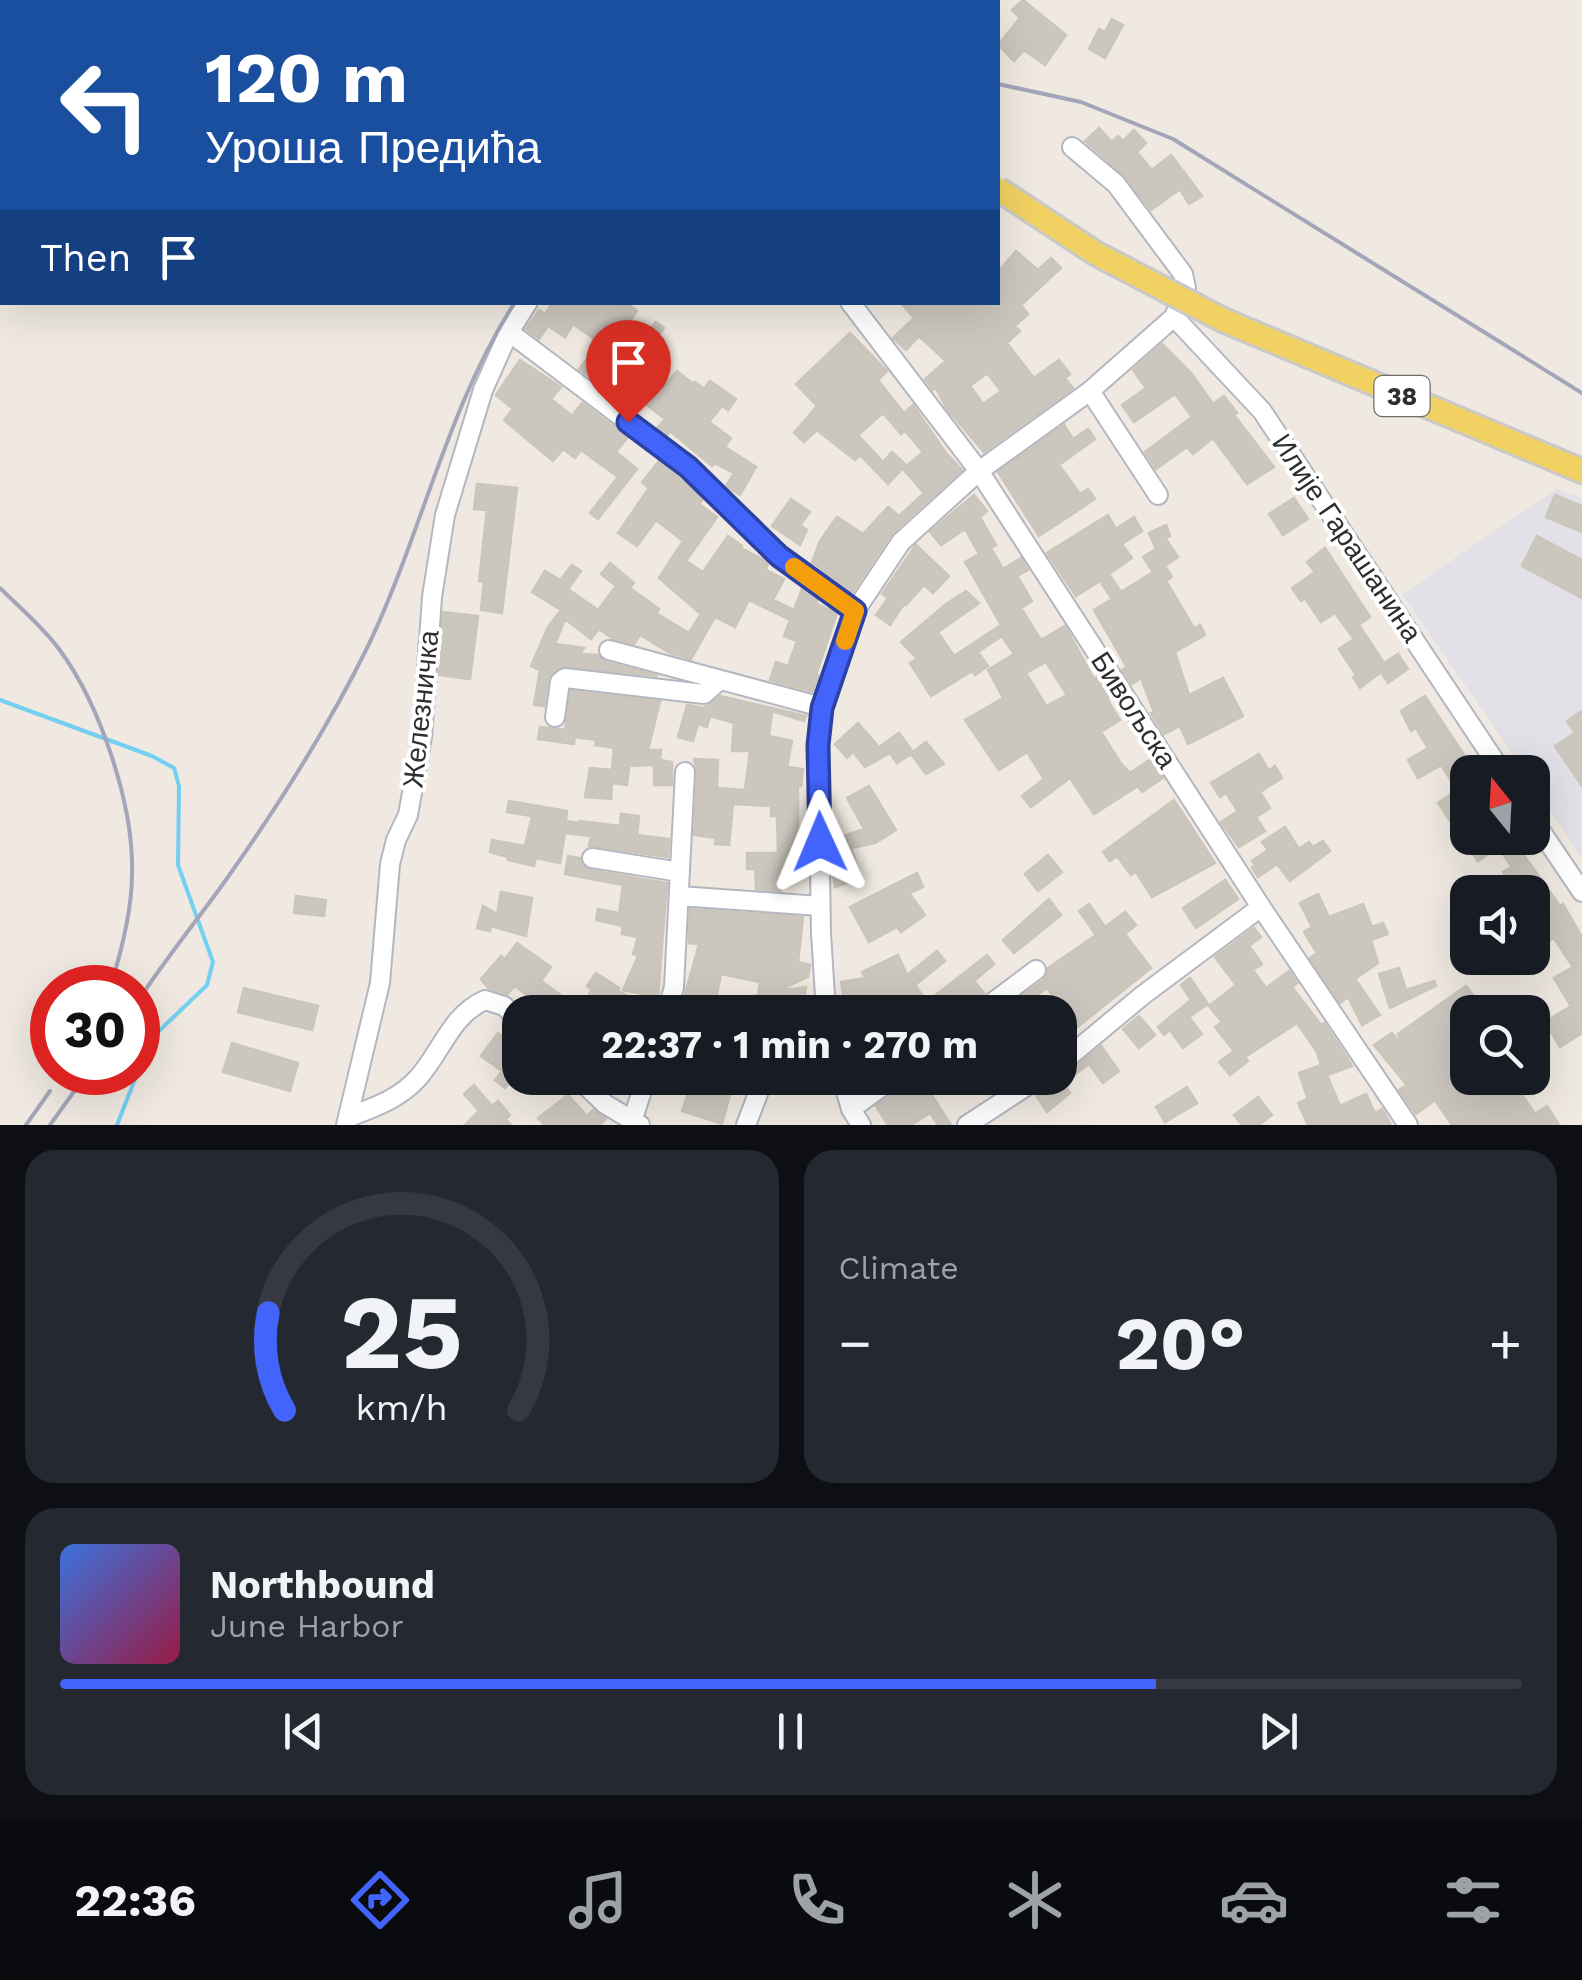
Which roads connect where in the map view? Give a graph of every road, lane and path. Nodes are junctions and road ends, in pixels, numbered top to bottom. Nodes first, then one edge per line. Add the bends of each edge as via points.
1 (1072, 147) dead end
2 (1000, 190) edge
3 (526, 305) edge
4 (852, 305) edge
5 (1174, 317) junction
6 (509, 332) junction
7 (1090, 391) junction
8 (1582, 471) edge
9 (979, 472) junction
10 (1158, 495) dead end
11 (855, 611) junction
12 (609, 650) dead end
13 (720, 680) junction
14 (822, 708) junction
15 (555, 716) dead end
16 (1491, 755) edge
17 (685, 772) dead end
18 (1550, 845) edge
19 (592, 858) dead end
20 (680, 872) junction
21 (1582, 892) edge
22 (679, 896) junction
23 (820, 906) junction
24 (1262, 907) junction
25 (1036, 970) dead end
26 (672, 995) edge
27 (825, 995) edge
28 (1003, 995) edge
29 (502, 1005) edge
30 (1077, 1050) edge
31 (596, 1095) edge
32 (642, 1095) edge
33 (757, 1095) edge
34 (877, 1095) edge
35 (1014, 1095) edge
36 (856, 1117) edge
37 (348, 1121) edge
38 (636, 1124) edge
39 (746, 1125) edge
40 (967, 1125) edge
41 (1408, 1125) edge

1 - 5 street via 1116,184 1183,274 1186,288
2 - 8 main road, 38, bridge via 1108,260 1223,320
3 - 6 street, Железничка
4 - 9 street, Бивољска
5 - 7 street
5 - 16 street, Илије Гарашанина via 1262,412
6 - 11 street via 688,467 779,556
6 - 37 street, Железничка via 470,424 445,516 422,736 408,815 390,864 380,983
7 - 9 street
7 - 10 street
9 - 11 street via 901,542
9 - 24 street, Бивољска
11 - 14 street
12 - 13 street
13 - 14 street
13 - 15 street via 704,694 565,678
14 - 23 street
17 - 20 street
18 - 21 street
19 - 20 street
20 - 22 street
22 - 23 street
22 - 26 street
23 - 27 street
24 - 30 street
24 - 41 street, Бивољска
25 - 28 street
29 - 37 street via 485,1000 473,1005 406,1090
31 - 38 street
32 - 38 street
33 - 39 street
34 - 36 street
35 - 40 street

